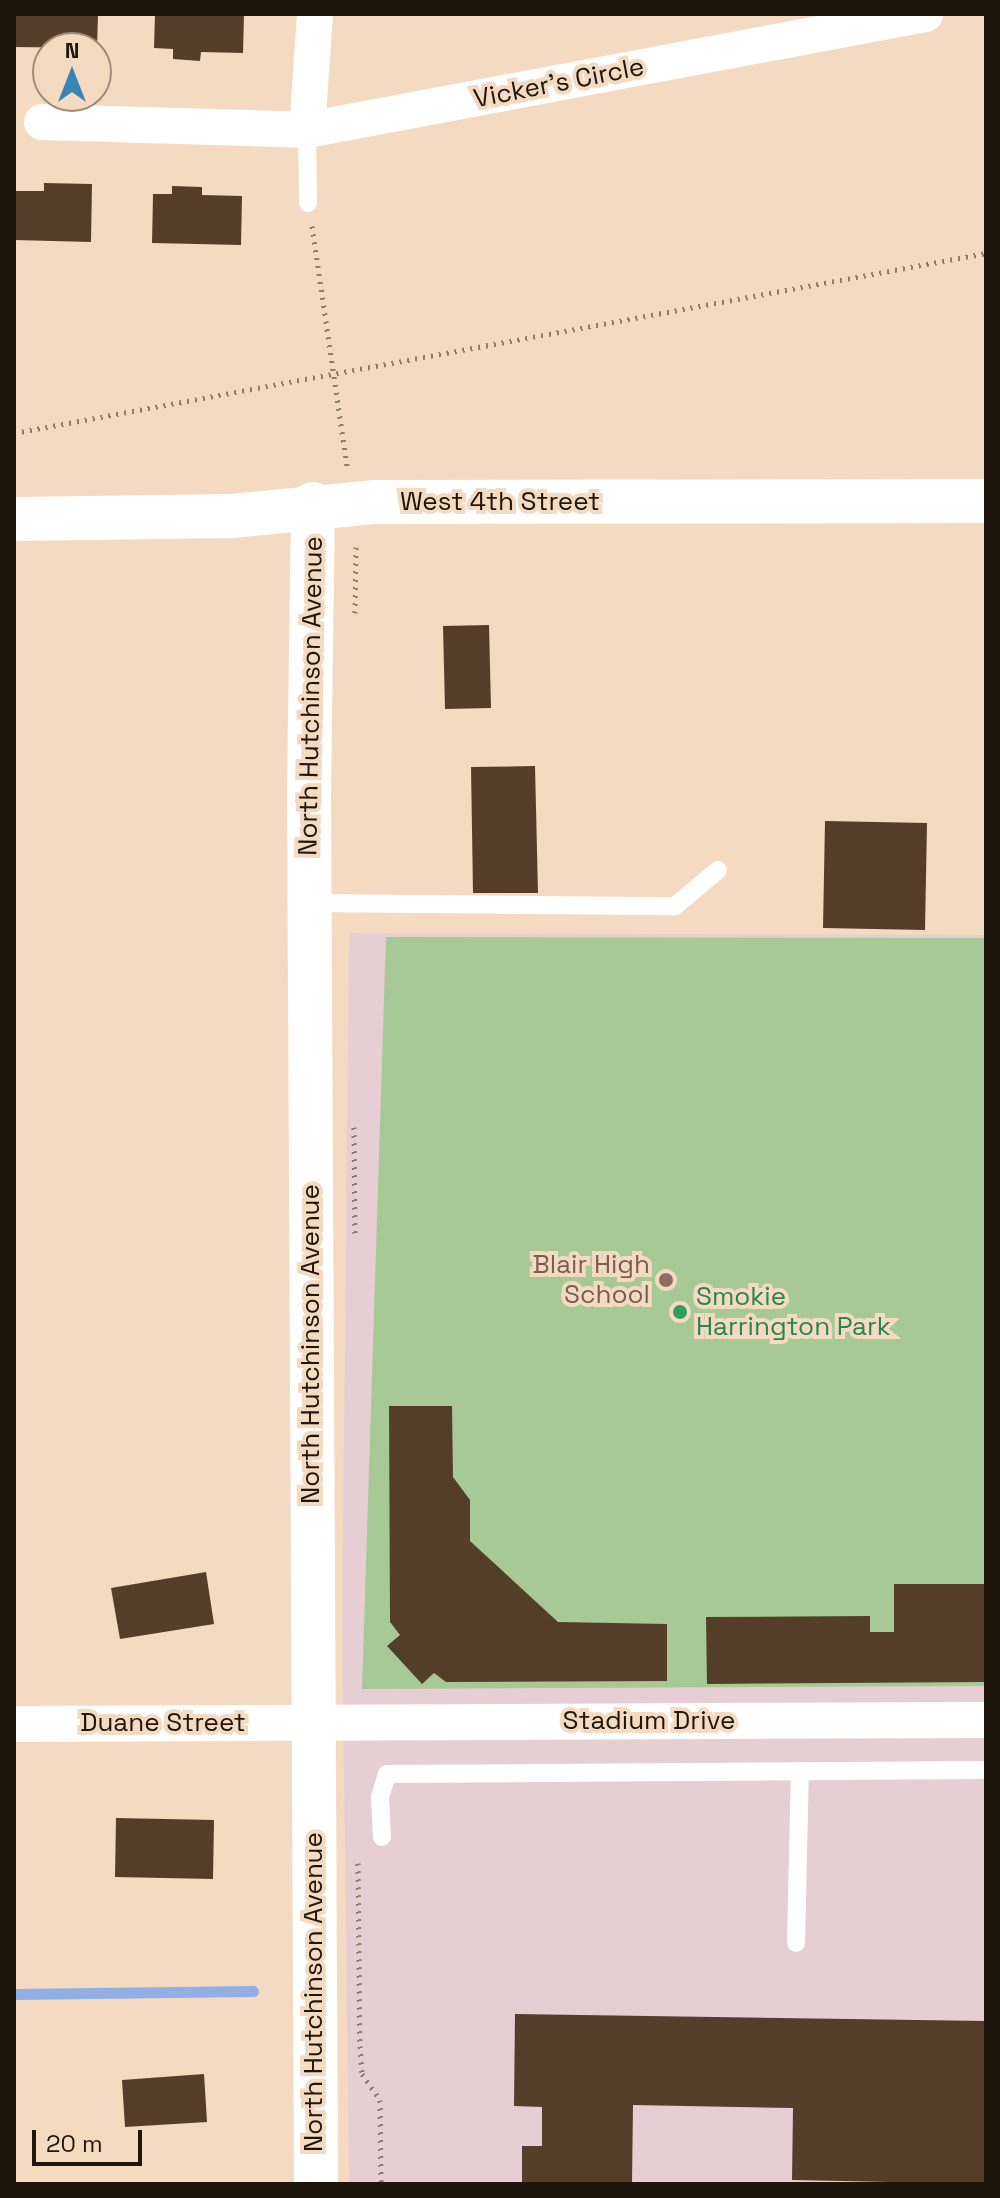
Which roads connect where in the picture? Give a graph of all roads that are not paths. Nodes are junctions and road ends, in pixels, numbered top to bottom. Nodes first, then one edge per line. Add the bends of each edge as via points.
1 (315, 14) edge
2 (925, 14) edge
3 (42, 122) dead end
4 (307, 130) junction
5 (308, 203) road end
6 (986, 501) edge
7 (313, 504) junction
8 (14, 519) edge
9 (718, 870) dead end
10 (309, 903) junction
11 (986, 1720) edge
12 (312, 1723) junction
13 (14, 1724) edge
14 (986, 1770) edge
15 (800, 1771) junction
16 (382, 1837) dead end
17 (796, 1943) dead end
18 (316, 2184) edge

1 - 4 street
2 - 4 street, Vicker's Circle
3 - 4 street, Vicker's Circle
4 - 5 lane
6 - 7 main road, West 4th Street
7 - 8 main road, West 4th Street via 232,516
7 - 10 main road, North Hutchinson Avenue
9 - 10 lane via 675,906
10 - 12 main road, North Hutchinson Avenue
11 - 12 street, Stadium Drive
12 - 13 street, Duane Street
12 - 18 main road, North Hutchinson Avenue
14 - 15 lane
15 - 16 lane via 387,1774 380,1797
15 - 17 lane

